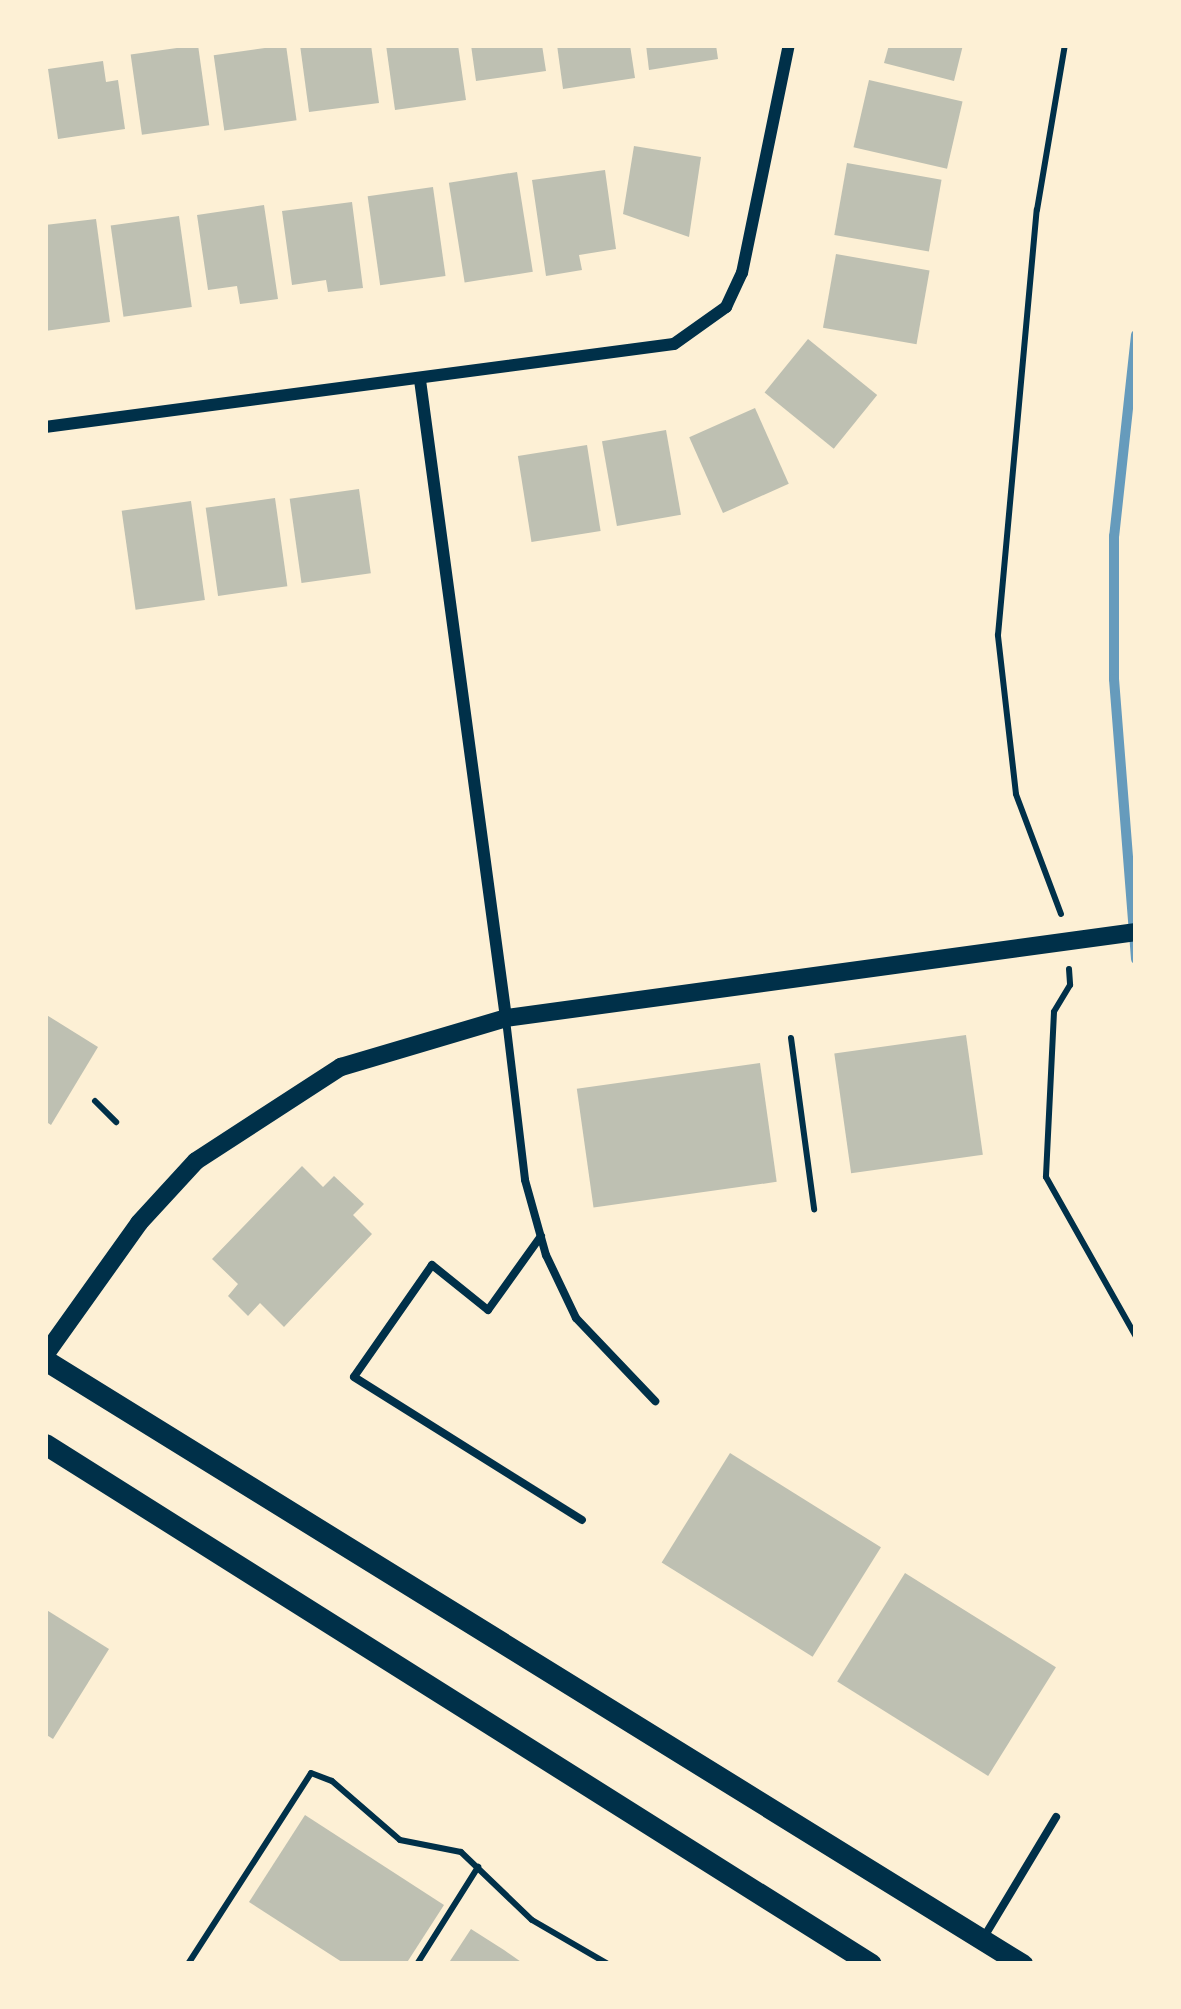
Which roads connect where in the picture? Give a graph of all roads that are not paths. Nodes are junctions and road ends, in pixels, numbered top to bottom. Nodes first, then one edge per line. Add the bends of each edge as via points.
1 (789, 45) edge
2 (420, 380) junction
3 (45, 427) edge
4 (1136, 932) edge
5 (506, 1018) junction
6 (541, 1236) junction
7 (45, 1358) edge
8 (656, 1401) dead end
9 (45, 1444) edge
10 (582, 1520) dead end
11 (1056, 1816) dead end
12 (983, 1939) junction
13 (871, 1964) edge
14 (1022, 1964) edge

1 - 2 street via 742,273 726,307 674,344
2 - 3 street
2 - 5 street
4 - 5 street
5 - 6 lane via 524,1180
5 - 7 street via 341,1066 196,1161 139,1223
6 - 8 lane via 577,1318
6 - 10 lane via 488,1310 432,1265 354,1377
7 - 12 main road
9 - 13 main road
11 - 12 lane
12 - 14 main road

